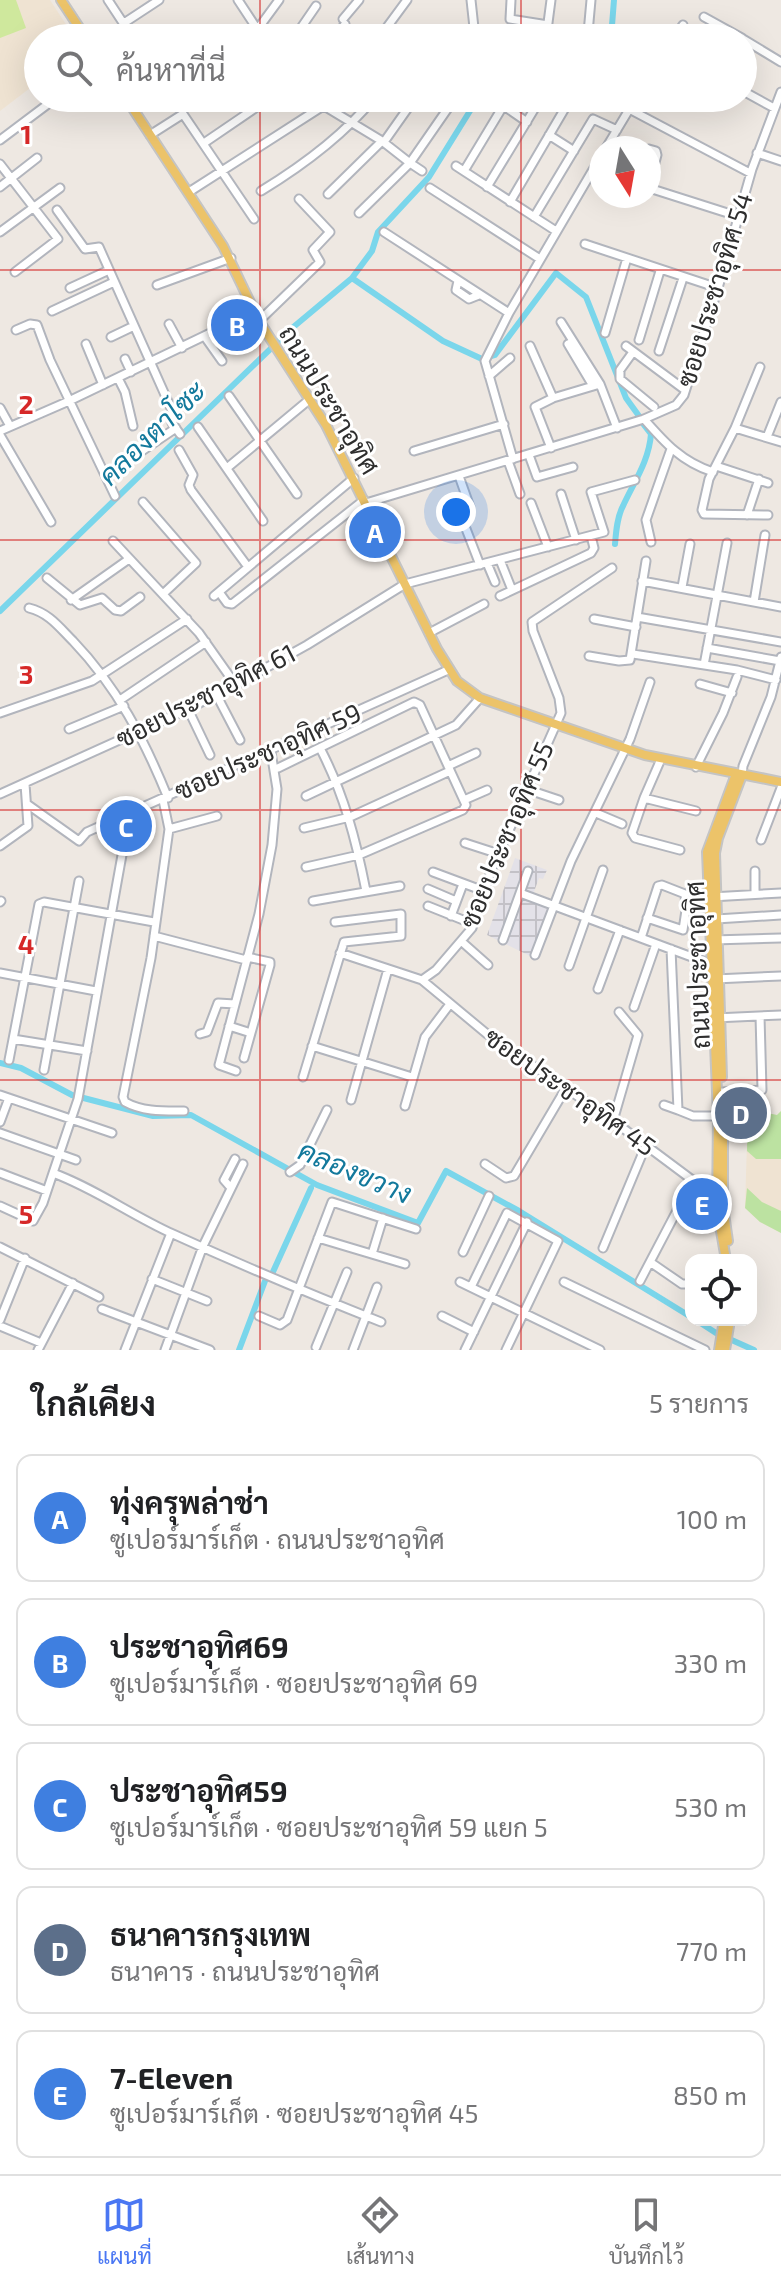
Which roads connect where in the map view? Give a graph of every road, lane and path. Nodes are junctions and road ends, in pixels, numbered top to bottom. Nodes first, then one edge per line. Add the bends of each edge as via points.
1 (108, 0) edge
2 (159, 0) edge
3 (238, 0) edge
4 (279, 0) edge
5 (359, 0) edge
6 (407, 0) edge
7 (471, 0) edge
8 (511, 0) edge
9 (551, 0) edge
10 (591, 0) edge
11 (65, 2) edge
12 (316, 6) dead end
13 (704, 17) dead end
14 (124, 23) joint
15 (78, 24) edge
16 (253, 24) edge
17 (261, 24) edge
18 (304, 24) edge
19 (343, 24) edge
20 (389, 24) edge
21 (474, 24) edge
22 (542, 24) edge
23 (548, 24) edge
24 (589, 24) edge
25 (716, 24) edge
26 (757, 48) edge
27 (781, 62) edge
28 (781, 92) edge
29 (757, 99) edge
30 (774, 108) junction
31 (37, 112) edge
32 (135, 112) edge
33 (249, 112) edge
34 (314, 112) edge
35 (334, 112) edge
36 (362, 112) edge
37 (405, 112) edge
38 (445, 112) edge
39 (499, 112) edge
40 (516, 112) edge
41 (533, 112) edge
42 (563, 112) edge
43 (627, 112) edge
44 (635, 112) edge
45 (527, 122) junction
46 (353, 123) junction
47 (617, 130) junction
48 (150, 135) junction
49 (549, 135) junction
50 (613, 136) edge
51 (0, 140) edge
52 (383, 141) junction
53 (204, 143) junction
54 (574, 151) junction
55 (757, 153) junction
56 (37, 158) dead end
57 (781, 161) edge
58 (410, 163) junction
59 (0, 164) edge
60 (422, 171) dead end
61 (222, 172) junction
62 (750, 173) junction
63 (589, 176) edge
64 (11, 178) junction
65 (0, 187) edge
66 (487, 187) junction
67 (60, 188) dead end
68 (430, 188) dead end
69 (261, 191) dead end
70 (661, 191) edge
71 (189, 192) junction
72 (328, 194) dead end
73 (299, 199) dead end
74 (510, 202) junction
75 (34, 208) junction
76 (57, 210) dead end
77 (359, 213) dead end
78 (737, 216) junction
79 (534, 217) junction
80 (254, 219) dead end
81 (556, 231) junction
82 (0, 232) edge
83 (384, 232) dead end
84 (585, 244) dead end
85 (231, 258) junction
86 (627, 258) junction
87 (540, 259) junction
88 (109, 270) junction
89 (660, 271) junction
90 (15, 272) dead end
91 (683, 278) junction
92 (114, 282) junction
93 (157, 285) dead end
94 (70, 288) dead end
95 (718, 288) junction
96 (52, 311) dead end
97 (509, 313) junction
98 (256, 316) junction
99 (561, 322) dead end
100 (169, 324) dead end
101 (134, 326) junction
102 (16, 330) dead end
103 (605, 333) dead end
104 (111, 337) dead end
105 (205, 337) junction
106 (639, 340) dead end
107 (86, 344) dead end
108 (568, 344) dead end
109 (530, 346) dead end
110 (182, 348) junction
111 (659, 351) dead end
112 (510, 358) dead end
113 (125, 359) dead end
114 (222, 361) dead end
115 (151, 363) junction
116 (760, 367) dead end
117 (131, 372) junction
118 (489, 376) junction
119 (118, 378) junction
120 (103, 385) junction
121 (596, 385) junction
122 (685, 390) junction
123 (229, 396) dead end
124 (553, 398) junction
125 (310, 399) junction
126 (69, 401) junction
127 (781, 402) edge
128 (654, 407) dead end
129 (0, 408) edge
130 (644, 419) junction
131 (504, 424) junction
132 (10, 426) junction
133 (133, 426) dead end
134 (198, 427) dead end
135 (617, 428) junction
136 (735, 428) junction
137 (0, 433) edge
138 (767, 437) junction
139 (260, 439) junction
140 (781, 442) edge
141 (551, 448) junction
142 (671, 449) junction
143 (179, 450) dead end
144 (414, 451) dead end
145 (529, 455) junction
146 (133, 457) dead end
147 (511, 460) junction
148 (573, 467) dead end
149 (227, 468) junction
150 (714, 469) junction
151 (459, 476) junction
152 (354, 478) junction
153 (759, 479) junction
154 (635, 480) dead end
155 (768, 483) dead end
156 (297, 494) dead end
157 (520, 494) dead end
158 (561, 494) dead end
159 (115, 496) dead end
160 (143, 502) dead end
161 (365, 502) junction
162 (531, 503) dead end
163 (470, 507) dead end
164 (747, 515) junction
165 (768, 515) dead end
166 (263, 521) dead end
167 (463, 521) dead end
168 (51, 522) dead end
169 (765, 535) dead end
170 (591, 536) junction
171 (576, 540) junction
172 (113, 541) dead end
173 (651, 542) dead end
174 (727, 543) dead end
175 (690, 544) dead end
176 (548, 547) junction
177 (129, 559) junction
178 (500, 560) junction
179 (646, 561) dead end
180 (483, 564) junction
181 (248, 567) junction
182 (612, 568) dead end
183 (47, 578) dead end
184 (642, 581) junction
185 (495, 582) dead end
186 (405, 584) junction
187 (682, 587) junction
188 (512, 590) junction
189 (163, 594) junction
190 (717, 594) junction
191 (500, 596) dead end
192 (140, 597) dead end
193 (71, 600) junction
194 (754, 602) junction
195 (484, 604) dead end
196 (781, 607) edge
197 (29, 608) dead end
198 (637, 617) junction
199 (187, 619) junction
200 (594, 619) dead end
201 (636, 627) junction
202 (711, 630) junction
203 (429, 633) junction
204 (206, 642) junction
205 (781, 642) edge
206 (707, 648) junction
207 (633, 654) junction
208 (589, 656) dead end
209 (780, 663) edge
210 (704, 665) junction
211 (448, 670) junction
212 (103, 675) junction
213 (737, 677) dead end
214 (776, 680) junction
215 (650, 682) dead end
216 (235, 684) junction
217 (700, 684) dead end
218 (732, 693) junction
219 (216, 694) junction
220 (480, 698) junction
221 (122, 703) junction
222 (188, 709) junction
223 (0, 713) edge
224 (555, 722) junction
225 (69, 729) dead end
226 (139, 731) junction
227 (434, 736) junction
228 (240, 740) dead end
229 (320, 748) junction
230 (625, 748) junction
231 (271, 752) junction
232 (476, 753) dead end
233 (210, 755) dead end
234 (661, 759) junction
235 (696, 767) junction
236 (278, 768) dead end
237 (449, 768) junction
238 (740, 772) junction
239 (338, 782) junction
240 (781, 782) edge
241 (25, 784) junction
242 (781, 788) edge
243 (526, 789) junction
244 (487, 790) dead end
245 (0, 794) edge
246 (306, 796) dead end
247 (644, 798) junction
248 (165, 799) junction
249 (464, 800) junction
250 (559, 800) dead end
251 (27, 804) junction
252 (696, 811) dead end
253 (596, 813) junction
254 (217, 816) dead end
255 (123, 817) junction
256 (350, 817) junction
257 (622, 824) dead end
258 (304, 828) dead end
259 (169, 829) junction
260 (761, 840) dead end
261 (465, 843) dead end
262 (0, 846) edge
263 (680, 850) dead end
264 (499, 854) junction
265 (359, 855) junction
266 (306, 867) dead end
267 (603, 870) dead end
268 (528, 871) dead end
269 (755, 871) dead end
270 (433, 872) dead end
271 (79, 881) dead end
272 (463, 884) junction
273 (400, 886) dead end
274 (428, 889) dead end
275 (366, 891) junction
276 (484, 891) junction
277 (520, 893) junction
278 (781, 893) edge
279 (755, 894) junction
280 (313, 901) dead end
281 (456, 901) junction
282 (712, 902) junction
283 (553, 905) junction
284 (428, 906) dead end
285 (75, 908) junction
286 (686, 910) junction
287 (110, 915) junction
288 (781, 915) edge
289 (451, 916) junction
290 (586, 918) junction
291 (647, 918) junction
292 (716, 919) junction
293 (154, 922) junction
294 (335, 922) dead end
295 (473, 924) junction
296 (620, 930) junction
297 (154, 936) junction
298 (641, 938) junction
299 (781, 938) edge
300 (503, 940) dead end
301 (714, 940) junction
302 (461, 941) junction
303 (656, 944) junction
304 (671, 949) junction
305 (340, 953) junction
306 (535, 955) dead end
307 (247, 958) junction
308 (488, 965) dead end
309 (569, 966) dead end
310 (715, 966) junction
311 (388, 969) junction
312 (0, 973) edge
313 (781, 976) edge
314 (25, 977) junction
315 (716, 979) junction
316 (422, 980) junction
317 (59, 984) junction
318 (598, 989) dead end
319 (96, 991) junction
320 (235, 1004) junction
321 (450, 1004) junction
322 (634, 1007) dead end
323 (619, 1012) dead end
324 (781, 1015) edge
325 (760, 1016) junction
326 (717, 1017) junction
327 (229, 1026) junction
328 (251, 1033) junction
329 (200, 1034) dead end
330 (13, 1039) junction
331 (48, 1044) junction
332 (312, 1046) junction
333 (87, 1051) junction
334 (244, 1058) dead end
335 (9, 1060) dead end
336 (362, 1062) junction
337 (44, 1070) dead end
338 (236, 1071) dead end
339 (303, 1077) dead end
340 (412, 1077) junction
341 (566, 1088) junction
342 (722, 1092) junction
343 (4, 1097) edge
344 (351, 1100) dead end
345 (664, 1105) dead end
346 (405, 1106) dead end
347 (327, 1110) dead end
348 (678, 1110) junction
349 (184, 1111) dead end
350 (718, 1116) junction
351 (71, 1119) junction
352 (613, 1121) junction
353 (0, 1122) edge
354 (0, 1133) edge
355 (112, 1133) dead end
356 (646, 1145) junction
357 (59, 1153) junction
358 (235, 1159) dead end
359 (76, 1160) dead end
360 (243, 1164) dead end
361 (485, 1164) dead end
362 (294, 1169) dead end
363 (0, 1173) edge
364 (53, 1173) junction
365 (693, 1180) junction
366 (231, 1188) junction
367 (47, 1191) junction
368 (720, 1194) junction
369 (489, 1196) dead end
370 (0, 1206) edge
371 (383, 1218) junction
372 (527, 1222) junction
373 (416, 1229) dead end
374 (171, 1233) junction
375 (318, 1238) junction
376 (203, 1246) junction
377 (0, 1247) edge
378 (603, 1248) dead end
379 (463, 1252) dead end
380 (372, 1254) junction
381 (728, 1254) edge
382 (25, 1258) junction
383 (650, 1262) junction
384 (405, 1264) dead end
385 (347, 1272) dead end
386 (152, 1279) junction
387 (640, 1281) dead end
388 (460, 1282) dead end
389 (564, 1282) dead end
390 (73, 1283) junction
391 (685, 1284) edge
392 (377, 1287) dead end
393 (471, 1287) junction
394 (299, 1290) junction
395 (187, 1293) junction
396 (99, 1297) dead end
397 (491, 1297) junction
398 (207, 1301) dead end
399 (332, 1303) junction
400 (102, 1309) dead end
401 (2, 1310) edge
402 (524, 1313) junction
403 (259, 1316) dead end
404 (365, 1316) junction
405 (442, 1316) dead end
406 (0, 1320) edge
407 (136, 1321) junction
408 (381, 1322) dead end
409 (0, 1326) edge
410 (474, 1332) junction
411 (170, 1334) junction
412 (40, 1347) edge
413 (316, 1347) dead end
414 (125, 1350) edge
415 (165, 1350) edge
416 (210, 1350) edge
417 (353, 1350) edge
418 (465, 1350) edge
419 (506, 1350) edge
420 (600, 1350) edge
421 (705, 1350) edge

1 - 14 street
2 - 14 street
3 - 16 street
4 - 17 street
5 - 19 street
6 - 20 street
7 - 21 street
8 - 22 street via 510,19
9 - 23 street
10 - 24 street
11 - 15 main road
12 - 18 street
13 - 25 street
26 - 27 street
28 - 30 street, ซอยประชาอุทิศ 54
29 - 30 street
30 - 55 street, ซอยประชาอุทิศ 54
31 - 51 street
32 - 48 main road, ถนนประชาอุทิศ
33 - 53 street
34 - 61 street
35 - 46 street
36 - 46 street
37 - 52 street
38 - 58 street
39 - 66 street via 460,169
40 - 45 street
41 - 45 street
42 - 49 street
43 - 47 street
44 - 62 street
45 - 66 street
46 - 52 street
46 - 69 street
47 - 50 street
47 - 54 street via 594,118
48 - 53 street via 183,114
48 - 71 main road, ถนนประชาอุทิศ
49 - 54 street
49 - 74 street
52 - 58 street
52 - 72 street
53 - 61 street
54 - 79 street
55 - 57 street
55 - 62 street, ซอยประชาอุทิศ 54
56 - 64 street
58 - 60 street
58 - 77 street
59 - 64 street
61 - 71 street
61 - 80 street
62 - 78 street, ซอยประชาอุทิศ 54
63 - 81 street
64 - 65 street
64 - 75 street
66 - 74 street
67 - 75 street
68 - 87 street
70 - 78 street
71 - 85 main road, ถนนประชาอุทิศ
73 - 98 street via 330,232 313,250 320,262
74 - 79 street
75 - 82 street
75 - 90 street via 58,239
76 - 88 street via 85,249 99,247
78 - 95 street, ซอยประชาอุทิศ 54
79 - 81 street
81 - 87 street
83 - 97 street via 458,281 456,290 469,299 479,295
84 - 86 street
85 - 93 street
85 - 98 main road, ถนนประชาอุทิศ
86 - 89 street
86 - 103 street
87 - 97 street
88 - 92 street
88 - 94 street
89 - 91 street
89 - 106 street
91 - 95 street
91 - 111 street
92 - 96 street
92 - 101 street
95 - 122 street, ซอยประชาอุทิศ 54
97 - 118 street via 486,358
98 - 105 street
98 - 125 main road, ถนนประชาอุทิศ
99 - 121 street
100 - 110 street
101 - 104 street
101 - 115 street
102 - 126 street via 37,325
105 - 110 street
105 - 114 street
107 - 120 street
108 - 121 street
109 - 124 street
110 - 115 street
112 - 118 street
113 - 117 street
115 - 117 street
115 - 146 street via 178,431
116 - 136 street
117 - 119 street
118 - 131 street
119 - 120 street
119 - 133 street
120 - 126 street
121 - 124 street
121 - 135 street
122 - 128 street via 629,349 620,379
122 - 130 street, ซอยประชาอุทิศ 54 via 676,405
123 - 139 street
124 - 141 street via 535,407
125 - 139 street
125 - 152 main road, ถนนประชาอุทิศ
126 - 132 street
126 - 159 street
127 - 138 street
129 - 132 street
130 - 135 street, ซอยประชาอุทิศ 54
130 - 142 street
131 - 144 street
131 - 147 street
132 - 137 street
134 - 149 street
135 - 141 street, ซอยประชาอุทิศ 54
136 - 138 street
136 - 150 street
137 - 168 street
138 - 140 street
139 - 149 street
139 - 156 street
141 - 145 street, ซอยประชาอุทิศ 54
142 - 150 street via 686,462
142 - 173 street via 646,520
143 - 181 street via 193,475 191,490
145 - 147 street, ซอยประชาอุทิศ 54
145 - 148 street via 537,477
147 - 151 street, ซอยประชาอุทิศ 54
147 - 157 street
149 - 166 street
150 - 153 street
150 - 164 street via 703,513
151 - 161 street, ซอยประชาอุทิศ 54
151 - 163 street
152 - 161 main road, ถนนประชาอุทิศ
152 - 181 street
153 - 155 street
153 - 164 street
154 - 170 street, ซอยประชาอุทิศ 61 via 591,492 604,532
158 - 171 street
160 - 189 street via 196,563
161 - 181 street via 227,603 217,594
161 - 186 main road, ถนนประชาอุทิศ
162 - 176 street
164 - 165 street
167 - 180 street
169 - 194 street
170 - 171 street, ซอยประชาอุทิศ 61
170 - 188 street via 591,553
171 - 176 street, ซอยประชาอุทิศ 61
172 - 177 street
174 - 190 street
175 - 187 street
176 - 178 street, ซอยประชาอุทิศ 61
177 - 189 street
177 - 193 street
178 - 180 street, ซอยประชาอุทิศ 61
178 - 188 street
179 - 184 street
180 - 185 street
180 - 186 street, ซอยประชาอุทิศ 61
182 - 224 street via 532,622 559,698 561,713
183 - 193 street
184 - 187 street
184 - 198 street
186 - 203 main road, ถนนประชาอุทิศ
186 - 216 street, ซอยประชาอุทิศ 61
187 - 190 street
188 - 191 street
189 - 199 street
190 - 194 street
190 - 202 street
192 - 193 street via 117,611 105,599 80,605
194 - 196 street
195 - 203 street
197 - 212 street via 46,614
198 - 201 street
198 - 202 street
199 - 204 street
199 - 212 street
200 - 201 street
201 - 207 street
202 - 205 street
202 - 206 street
203 - 211 main road, ถนนประชาอุทิศ
204 - 216 street
204 - 221 street
206 - 209 street
206 - 210 street
207 - 208 street via 626,662
207 - 210 street
209 - 214 street
210 - 214 street
211 - 220 main road, ถนนประชาอุทิศ
211 - 231 street, ซอยประชาอุทิศ 59
212 - 221 street
212 - 223 street
213 - 218 street
214 - 238 street
215 - 230 street
216 - 219 street, ซอยประชาอุทิศ 61
217 - 218 street
218 - 235 street
219 - 222 street, ซอยประชาอุทิศ 61
219 - 228 street
220 - 224 main road, ถนนประชาอุทิศ
220 - 227 street via 459,724
221 - 225 street
221 - 226 street
222 - 226 street, ซอยประชาอุทิศ 61
222 - 233 street
224 - 230 main road, ถนนประชาอุทิศ
224 - 243 street, ซอยประชาอุทิศ 55
226 - 241 street, ซอยประชาอุทิศ 61
226 - 248 street
227 - 229 street via 414,702
227 - 237 street
227 - 239 street
229 - 236 street
229 - 239 street
230 - 234 main road, ถนนประชาอุทิศ
230 - 253 street
231 - 248 street, ซอยประชาอุทิศ 59
231 - 307 street via 277,789 272,845
232 - 237 street
234 - 235 main road, ถนนประชาอุทิศ
234 - 247 street
235 - 238 main road, ถนนประชาอุทิศ
237 - 249 street
237 - 256 street
238 - 240 main road
238 - 282 main road, ถนนประชาอุทิศ via 708,847
239 - 246 street
239 - 256 street
241 - 245 street, ซอยประชาอุทิศ 61
241 - 251 street
242 - 260 street
243 - 250 street
243 - 264 street, ซอยประชาอุทิศ 55
244 - 249 street
247 - 252 street
247 - 263 street via 632,835
248 - 255 street, ซอยประชาอุทิศ 59
248 - 259 street
249 - 265 street via 463,810
251 - 255 street, ซอยประชาอุทิศ 59 via 82,843 87,832
251 - 262 street via 26,829
253 - 257 street
253 - 283 street
254 - 259 street
255 - 287 street via 122,855
256 - 258 street
256 - 265 street
259 - 293 street
261 - 264 street
264 - 276 street, ซอยประชาอุทิศ 55
265 - 266 street
265 - 275 street
267 - 290 street
268 - 277 street
269 - 279 street
270 - 272 street
271 - 285 street
272 - 276 street
272 - 281 street
273 - 275 street
274 - 281 street
275 - 280 street
276 - 295 street, ซอยประชาอุทิศ 55
277 - 283 street
277 - 300 street
278 - 279 street
279 - 282 street
281 - 289 street
282 - 286 street
282 - 292 main road, ถนนประชาอุทิศ
282 - 301 main road, ถนนประชาอุทิศ
283 - 290 street
283 - 306 street
284 - 289 street
285 - 287 street
285 - 314 street via 39,904
285 - 317 street
286 - 291 street via 683,930
286 - 291 street via 685,894 661,885
287 - 293 street
287 - 319 street
288 - 292 street
289 - 295 street
290 - 296 street
290 - 309 street
291 - 298 street
292 - 301 main road, ถนนประชาอุทิศ
293 - 297 street
294 - 305 street via 401,914 401,936 344,942
295 - 302 street, ซอยประชาอุทิศ 55
296 - 298 street
296 - 318 street
297 - 307 street
297 - 349 street via 123,1097 137,1108
298 - 303 street
299 - 301 street
301 - 310 main road, ถนนประชาอุทิศ
302 - 308 street
302 - 316 street, ซอยประชาอุทิศ 55
303 - 304 street
303 - 322 street
304 - 310 street
304 - 348 street
305 - 311 street
305 - 332 street
307 - 320 street
307 - 328 street via 270,965
310 - 315 main road, ถนนประชาอุทิศ
311 - 316 street
311 - 336 street
312 - 314 street
313 - 315 street
314 - 317 street
314 - 330 street
315 - 326 main road, ถนนประชาอุทิศ
316 - 321 street, ซอยประชาอุทิศ 45
317 - 319 street
317 - 331 street
319 - 333 street
320 - 327 street
320 - 329 street via 218,1003 207,1032
321 - 340 street via 427,1031
321 - 341 street, ซอยประชาอุทิศ 45
323 - 352 street via 638,1035
324 - 325 street
325 - 326 street
325 - 342 street via 762,1090
326 - 342 main road, ถนนประชาอุทิศ
326 - 350 main road, ถนนประชาอุทิศ
327 - 328 street
327 - 338 street via 219,1065
328 - 334 street
330 - 331 street
330 - 335 street
331 - 333 street
331 - 337 street
332 - 336 street
332 - 339 street
333 - 351 street
336 - 340 street
336 - 344 street
340 - 346 street
341 - 352 street, ซอยประชาอุทิศ 45
341 - 361 street via 514,1176 506,1178
342 - 368 main road, ถนนประชาอุทิศ
343 - 351 street
343 - 353 street
345 - 348 street
347 - 362 street
348 - 350 street
350 - 368 main road, ถนนประชาอุทิศ
351 - 355 street
351 - 357 street
352 - 356 street, ซอยประชาอุทิศ 45
354 - 357 street
356 - 365 street, ซอยประชาอุทิศ 45
356 - 378 street
357 - 359 street
357 - 364 street
358 - 366 street via 224,1180
360 - 366 street
363 - 367 street
364 - 367 street
364 - 374 street
365 - 368 street, ซอยประชาอุทิศ 45
365 - 383 street
366 - 376 street
367 - 370 street via 32,1222
368 - 381 main road, ถนนประชาอุทิศ
369 - 379 street
371 - 373 street
371 - 375 street via 332,1202
371 - 380 street
372 - 393 street via 507,1213
372 - 397 street
372 - 402 street via 558,1241
374 - 376 street
374 - 386 street
375 - 380 street
375 - 394 street
376 - 394 street
376 - 395 street
377 - 382 street
380 - 384 street
382 - 390 street
382 - 401 street
383 - 387 street
383 - 391 street
385 - 399 street
386 - 395 street
386 - 407 street
388 - 393 street
389 - 421 street
390 - 396 street
390 - 412 street
392 - 404 street
393 - 397 street
394 - 399 street
394 - 403 street via 284,1324
395 - 398 street
395 - 411 street
397 - 402 street
397 - 410 street
399 - 404 street
399 - 413 street
400 - 407 street
401 - 406 street
402 - 419 street
402 - 420 street
404 - 408 street
404 - 417 street
405 - 410 street
407 - 411 street
407 - 414 street
409 - 412 street
410 - 418 street
411 - 415 street
411 - 416 street

